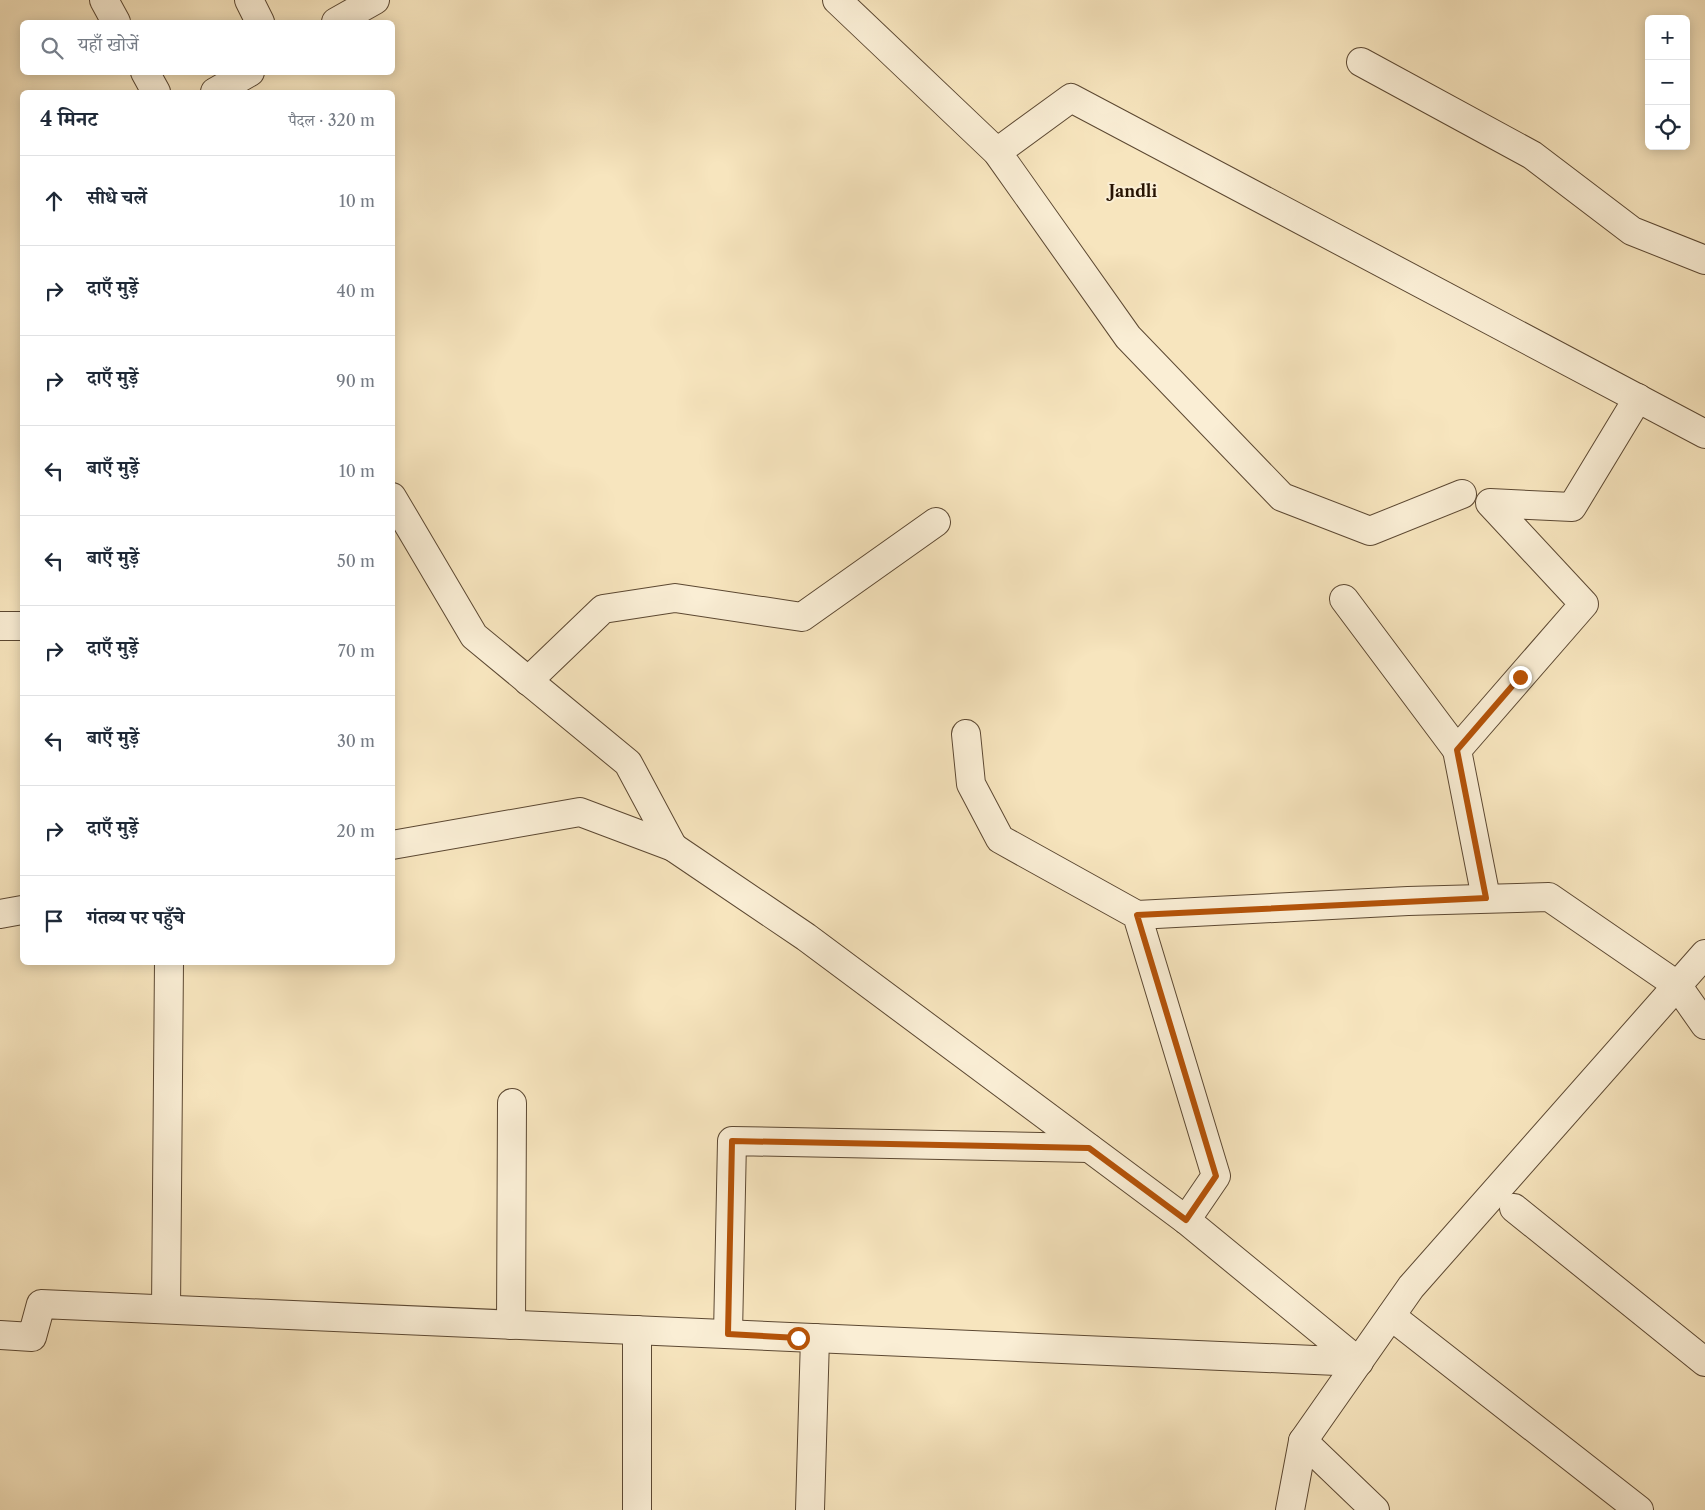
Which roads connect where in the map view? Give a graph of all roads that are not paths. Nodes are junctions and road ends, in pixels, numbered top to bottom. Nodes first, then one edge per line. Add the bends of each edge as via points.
1 (104, 0) edge
2 (248, 0) edge
3 (375, 0) edge
4 (837, 0) edge
5 (115, 20) edge
6 (259, 20) edge
7 (340, 20) edge
8 (1361, 62) dead end
9 (146, 75) edge
10 (245, 75) edge
11 (155, 90) edge
12 (218, 90) edge
13 (997, 152) junction
14 (1705, 260) edge
15 (1638, 398) junction
16 (1705, 434) edge
17 (1462, 494) dead end
18 (395, 501) edge
19 (936, 522) dead end
20 (1344, 599) dead end
21 (0, 626) edge
22 (20, 626) edge
23 (528, 681) junction
24 (966, 734) dead end
25 (1457, 750) junction
26 (395, 844) edge
27 (673, 847) junction
28 (1486, 898) junction
29 (20, 910) edge
30 (0, 914) edge
31 (1137, 915) junction
32 (1705, 954) edge
33 (169, 965) edge
34 (1677, 986) junction
35 (1705, 1025) edge
36 (512, 1103) dead end
37 (1089, 1148) junction
38 (1514, 1208) dead end
39 (1186, 1220) junction
40 (166, 1309) junction
41 (1391, 1316) junction
42 (511, 1325) junction
43 (637, 1330) junction
44 (728, 1334) junction
45 (0, 1335) edge
46 (815, 1338) junction
47 (1360, 1362) junction
48 (1705, 1362) edge
49 (1304, 1441) junction
50 (637, 1510) edge
51 (810, 1510) edge
52 (1290, 1510) edge
53 (1375, 1510) edge
54 (1639, 1510) edge

1 - 5 street
2 - 6 street
3 - 7 street
4 - 13 street
8 - 14 street via 1532,155 1632,231
9 - 11 street
10 - 12 street
13 - 15 street via 1071,98
13 - 17 street via 1128,337 1282,497 1370,531
15 - 16 street
15 - 25 street via 1572,507 1490,503 1584,604
18 - 23 street via 474,636
19 - 23 street via 802,617 675,598 603,609
20 - 25 street
21 - 22 street
23 - 27 street via 628,763
24 - 31 street via 971,784 1000,839
25 - 28 street
26 - 27 street via 580,812
27 - 37 street via 806,937
28 - 31 street
28 - 34 street via 1549,897
29 - 30 street
31 - 39 street via 1216,1176
32 - 34 street
33 - 40 street
34 - 35 street
34 - 41 street via 1411,1287
36 - 42 street
37 - 39 street
37 - 44 street via 732,1141
38 - 48 street
39 - 47 street
40 - 42 street
40 - 45 street via 41,1304 32,1337
41 - 47 street
41 - 54 street
42 - 43 street
43 - 44 street
43 - 50 street
44 - 46 street
46 - 47 street
46 - 51 street
47 - 49 street
49 - 52 street
49 - 53 street

